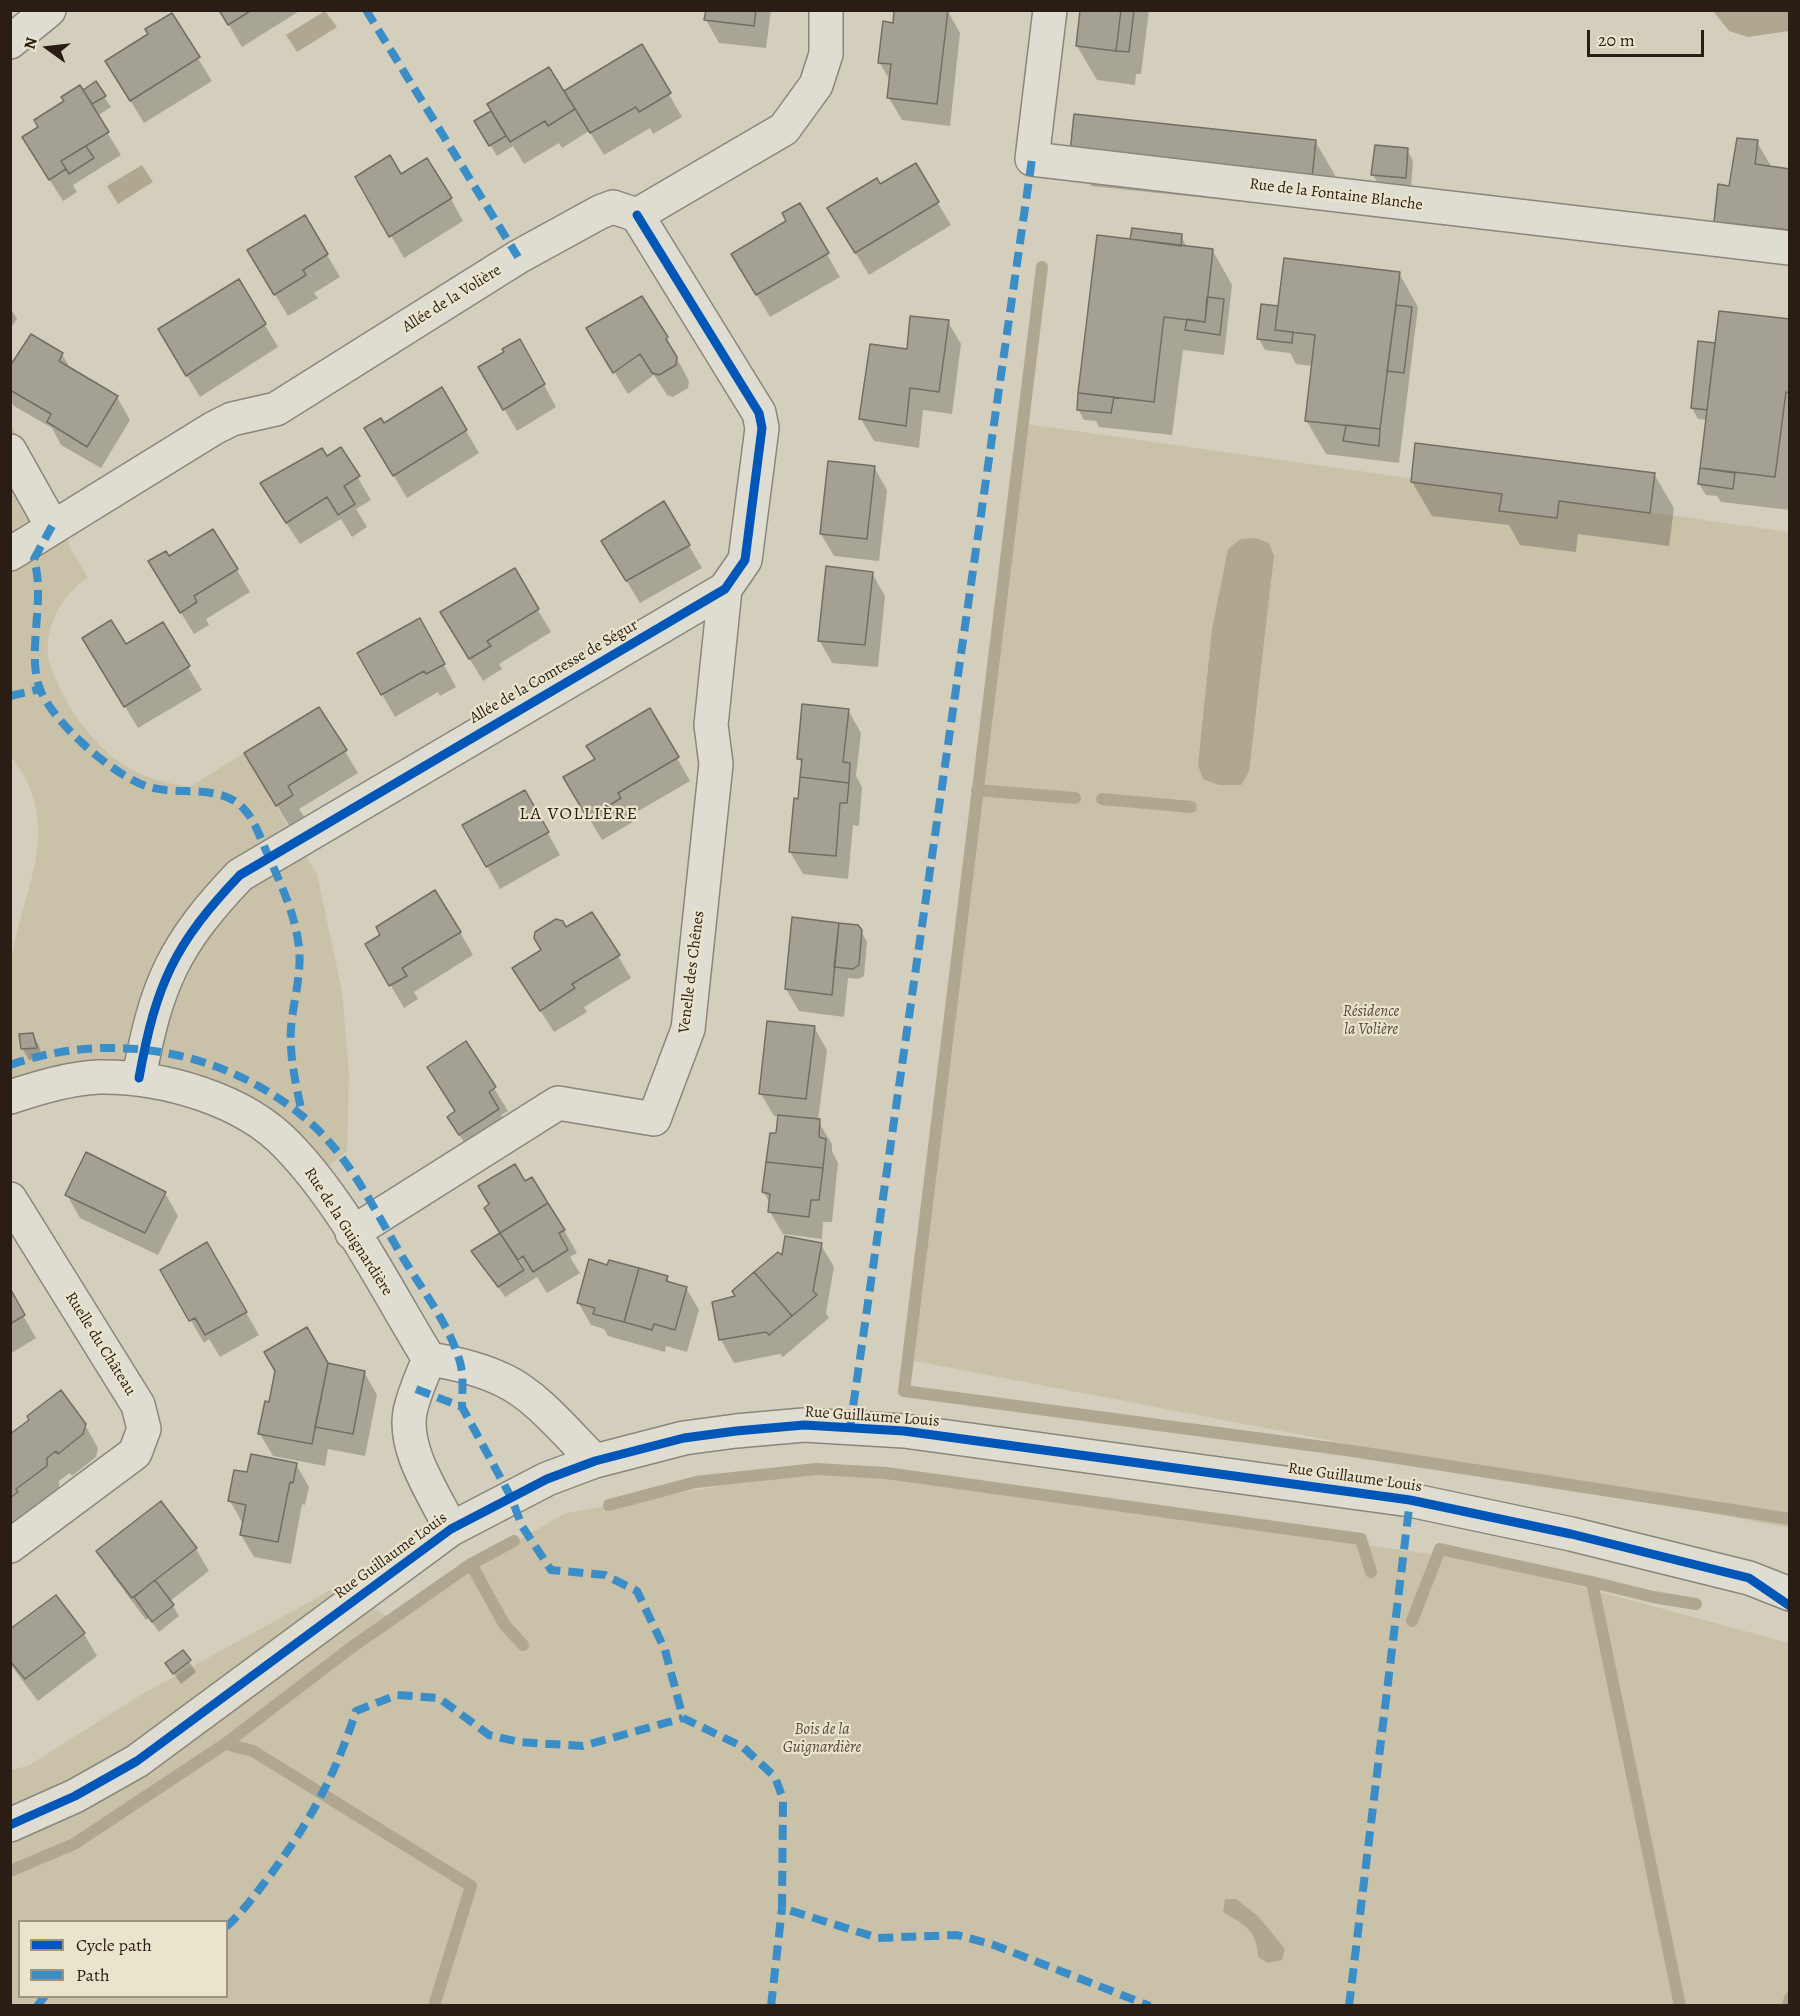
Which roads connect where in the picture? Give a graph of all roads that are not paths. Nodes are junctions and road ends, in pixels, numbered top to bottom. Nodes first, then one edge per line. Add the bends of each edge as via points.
1 (49, 10) edge
2 (826, 10) edge
3 (1050, 10) edge
4 (10, 42) edge
5 (638, 215) junction
6 (1790, 248) edge
7 (10, 452) edge
8 (52, 525) junction
9 (10, 554) edge
10 (725, 589) junction
11 (140, 1078) junction
12 (10, 1097) edge
13 (10, 1199) edge
14 (352, 1233) junction
15 (429, 1359) junction
16 (595, 1461) junction
17 (451, 1529) junction
18 (10, 1546) edge
19 (1749, 1578) junction
20 (1790, 1582) edge
21 (1790, 1594) edge
22 (10, 1825) edge

1 - 4 street
2 - 5 street via 826,54 816,85 784,129
3 - 6 street, Rue de la Fontaine Blanche via 1032,159
5 - 8 street, Allée de la Volière via 613,207 600,212 518,258 276,409 232,419 214,428
5 - 10 street, Allée de la Comtesse de Ségur via 759,413 762,428 745,560
7 - 8 street
8 - 9 street, Allée de la Volière
10 - 11 street, Allée de la Comtesse de Ségur via 240,875 204,912 177,952 147,1031
10 - 14 street, Venelle des Chênes via 711,725 716,764 688,1029 654,1119 558,1103
11 - 12 street, Rue de la Guignardière via 97,1077
11 - 14 street, Rue de la Guignardière via 195,1092 242,1112 269,1131 286,1144 317,1180
13 - 18 street, Ruelle du Château via 138,1404 144,1429 135,1453
14 - 15 street, Rue de la Guignardière
15 - 16 street via 461,1365 507,1382 526,1394
15 - 17 street via 410,1413 410,1435
16 - 17 street, Rue Guillaume Louis via 547,1479
16 - 19 street, Rue Guillaume Louis via 684,1438 736,1431 804,1425 904,1431 1410,1500
17 - 22 street, Rue Guillaume Louis via 137,1761 75,1796
19 - 20 street, Rue Guillaume Louis
19 - 21 street, Rue Guillaume Louis

